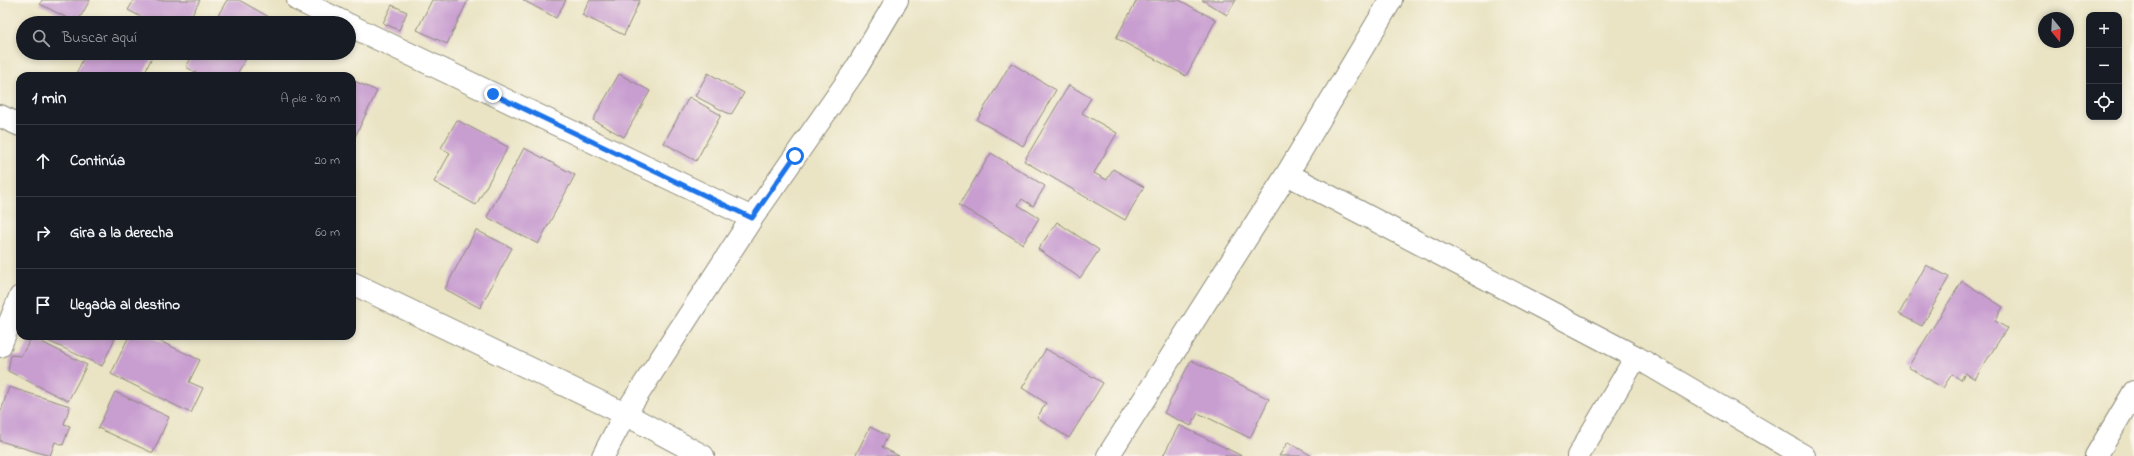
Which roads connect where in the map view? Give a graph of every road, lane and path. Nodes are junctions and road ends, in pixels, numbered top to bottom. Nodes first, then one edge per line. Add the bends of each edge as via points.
1 (298, 0) edge
2 (897, 0) edge
3 (1391, 0) edge
4 (331, 16) edge
5 (356, 28) edge
6 (0, 116) edge
7 (16, 123) edge
8 (1286, 174) junction
9 (752, 218) junction
10 (356, 285) edge
11 (16, 307) edge
12 (0, 346) edge
13 (1636, 357) junction
14 (2134, 392) edge
15 (625, 414) junction
16 (603, 456) edge
17 (703, 456) edge
18 (1108, 456) edge
19 (1578, 456) edge
20 (1804, 456) edge
21 (2096, 456) edge

1 - 4 street
2 - 9 street via 856,69
3 - 8 street
5 - 9 street
6 - 7 street
8 - 13 street
8 - 18 street
9 - 15 street
10 - 15 street
11 - 12 street
13 - 19 street
13 - 20 street
14 - 21 street
15 - 16 street
15 - 17 street

